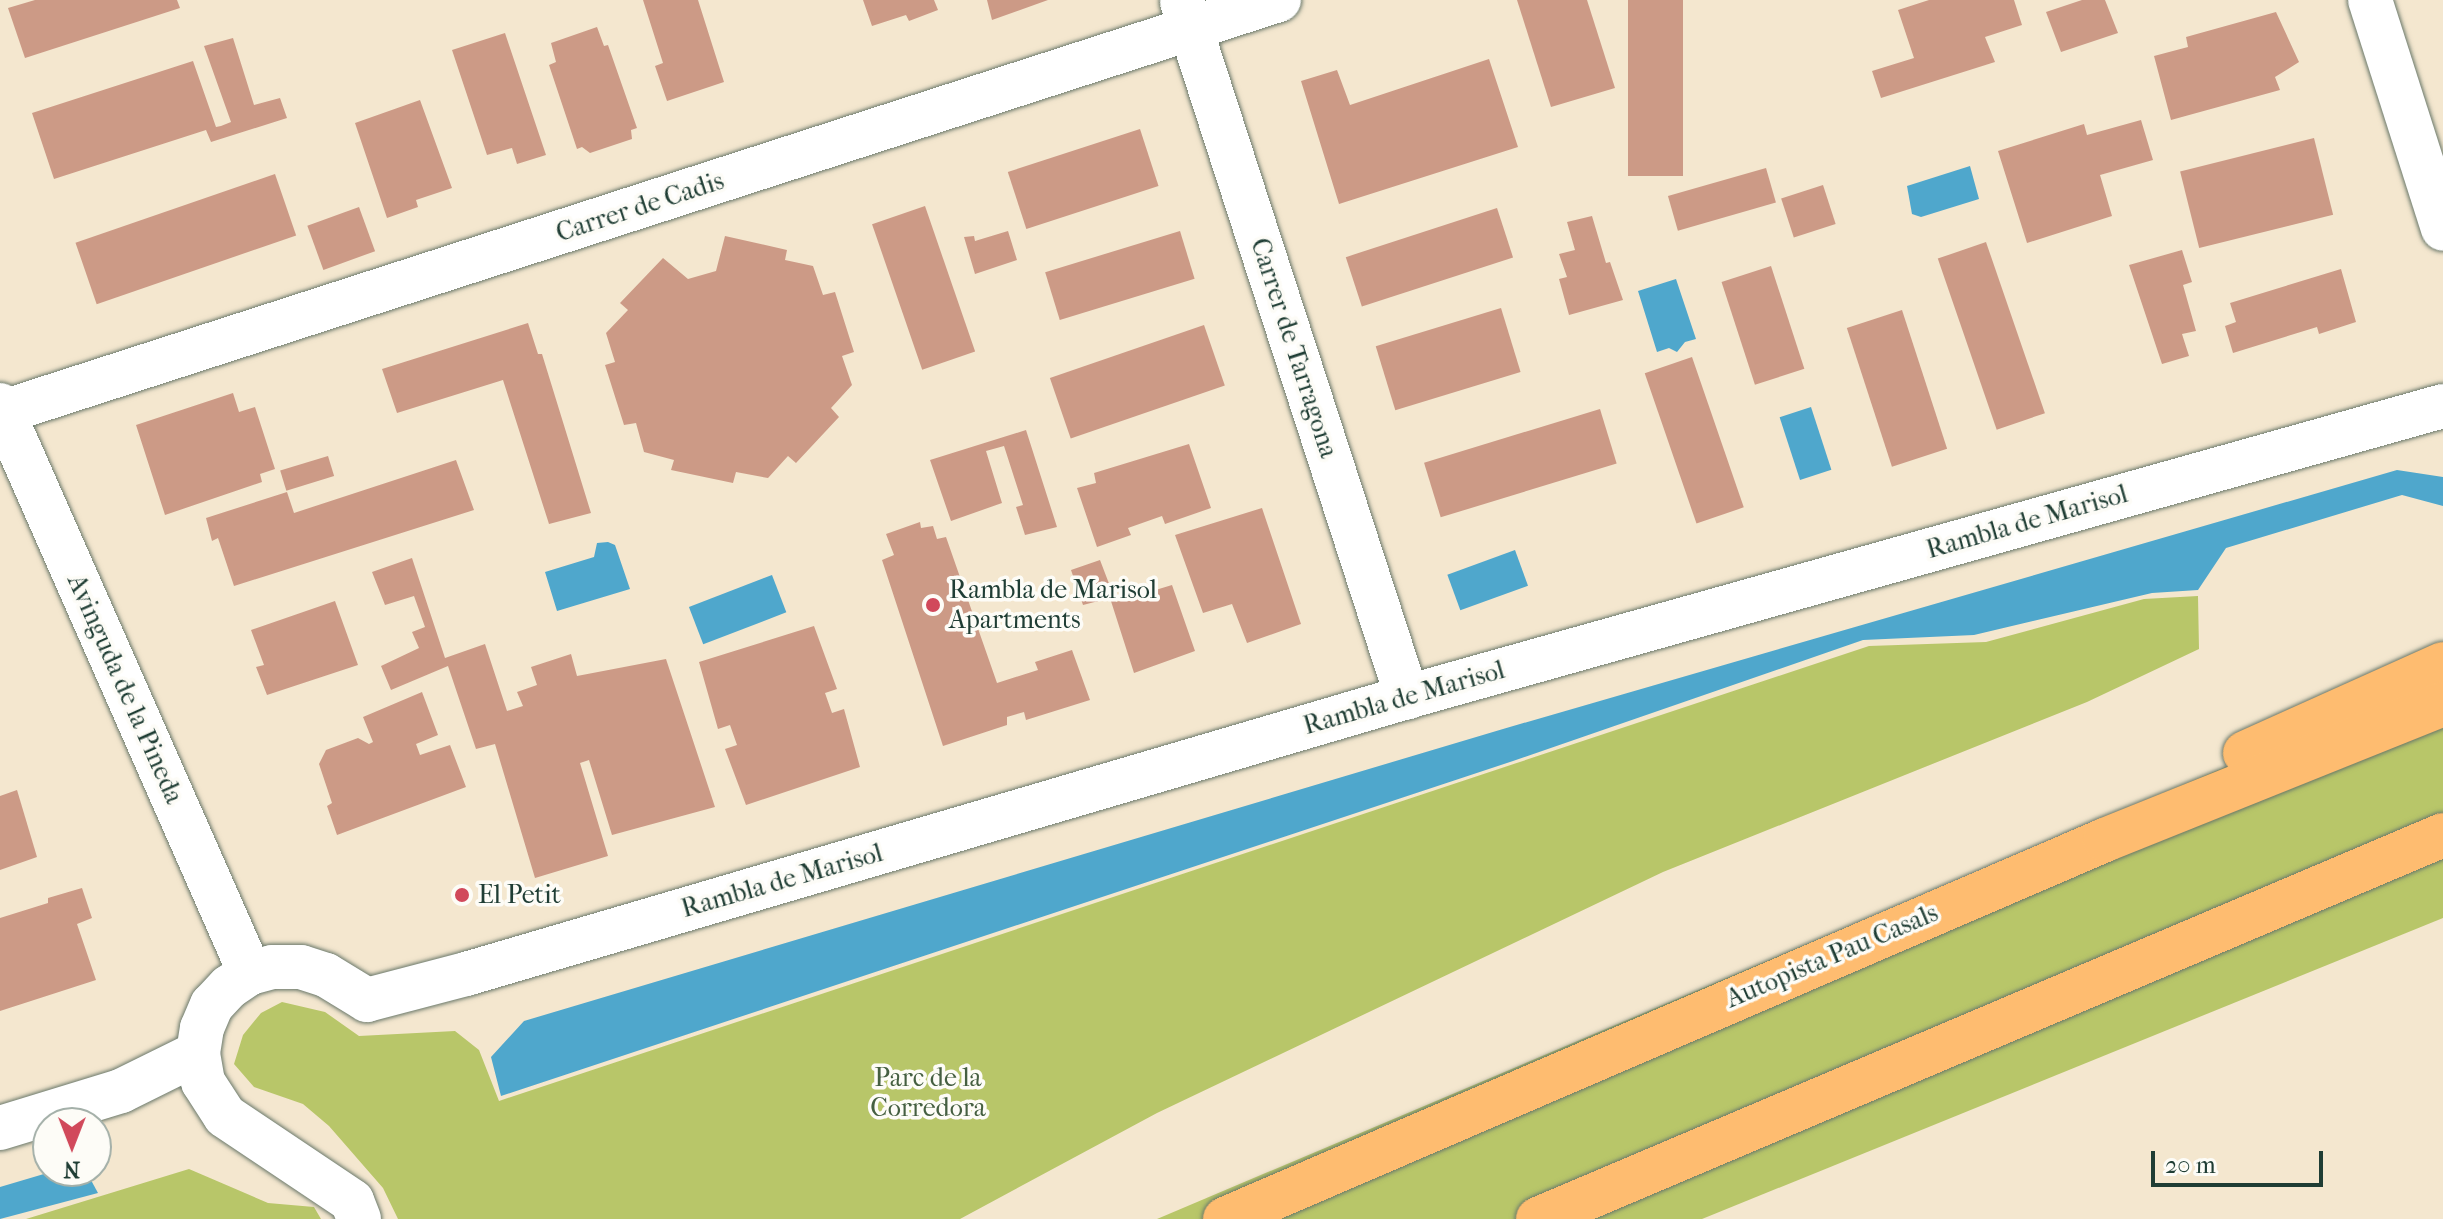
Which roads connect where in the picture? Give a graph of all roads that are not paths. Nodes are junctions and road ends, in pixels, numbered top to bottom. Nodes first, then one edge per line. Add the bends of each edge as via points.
1 (1279, 0) edge
2 (2370, 0) edge
3 (1186, 14) edge
4 (2443, 229) edge
5 (2443, 406) edge
6 (1, 410) edge
7 (2443, 664) edge
8 (1407, 697) junction
9 (2443, 704) edge
10 (2443, 835) edge
11 (250, 973) junction
12 (1783, 977) junction
13 (198, 1053) junction
14 (0, 1128) edge
15 (359, 1219) edge
16 (1225, 1219) edge
17 (1538, 1219) edge

1 - 3 street, Carrer de Cadis
2 - 4 street
3 - 6 street, Carrer de Cadis
3 - 8 street, Carrer de Tarragona
5 - 8 street, Rambla de Marisol
6 - 11 street, Avinguda de la Pineda
7 - 12 highway via 2048,842
8 - 11 street, Rambla de Marisol via 367,1000 326,975 301,967
9 - 12 highway, Autopista Pau Casals
10 - 17 highway
11 - 13 street via 212,1005
12 - 16 highway, Autopista Pau Casals
13 - 14 street via 121,1091
13 - 15 street via 203,1082 225,1116 352,1201

